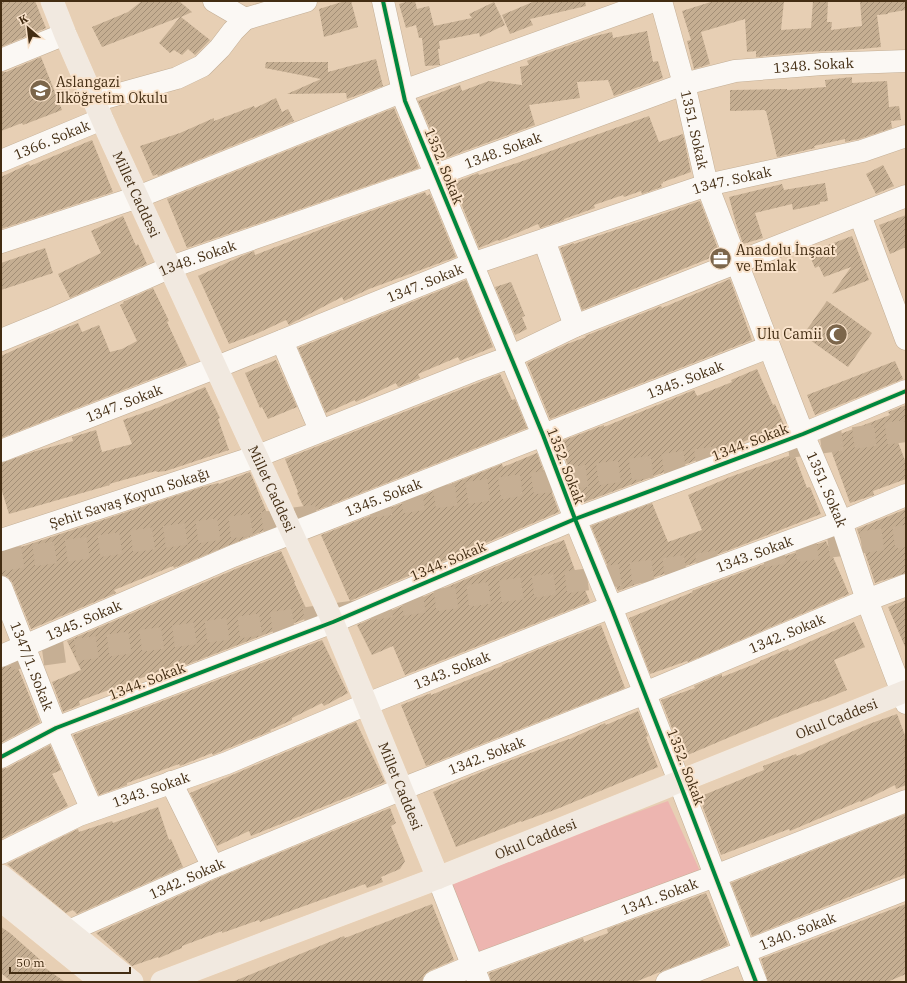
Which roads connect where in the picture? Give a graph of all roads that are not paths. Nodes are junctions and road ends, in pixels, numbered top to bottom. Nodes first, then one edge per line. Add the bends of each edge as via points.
1 (52, 1) edge
2 (214, 1) edge
3 (306, 1) edge
4 (383, 1) edge
5 (654, 1) edge
6 (661, 1) edge
7 (245, 18) junction
8 (65, 34) junction
9 (1, 60) edge
10 (906, 61) edge
11 (684, 84) junction
12 (403, 91) junction
13 (98, 110) junction
14 (906, 136) edge
15 (1, 161) edge
16 (436, 175) junction
17 (707, 185) junction
18 (906, 196) edge
19 (138, 197) junction
20 (860, 214) junction
21 (544, 240) junction
22 (1, 242) edge
23 (737, 263) junction
24 (472, 264) junction
25 (171, 266) junction
26 (899, 296) edge
27 (575, 326) junction
28 (906, 339) edge
29 (1, 340) edge
30 (282, 341) junction
31 (769, 347) junction
32 (510, 357) junction
33 (217, 367) junction
34 (906, 391) edge
35 (320, 430) junction
36 (803, 434) junction
37 (543, 435) junction
38 (1, 450) edge
39 (258, 456) junction
40 (906, 495) edge
41 (575, 519) junction
42 (841, 522) junction
43 (293, 533) junction
44 (1, 539) edge
45 (906, 585) edge
46 (1, 587) edge
47 (867, 600) junction
48 (611, 607) junction
49 (333, 622) junction
50 (25, 646) junction
51 (1, 656) edge
52 (645, 693) junction
53 (905, 696) edge
54 (367, 704) junction
55 (56, 728) junction
56 (1, 757) edge
57 (679, 781) junction
58 (171, 782) junction
59 (402, 789) junction
60 (906, 801) edge
61 (92, 810) junction
62 (1, 853) edge
63 (212, 867) junction
64 (1, 876) edge
65 (715, 876) junction
66 (438, 878) junction
67 (906, 889) edge
68 (1, 900) edge
69 (69, 931) junction
70 (744, 951) junction
71 (475, 974) edge
72 (102, 982) edge
73 (132, 982) edge
74 (162, 982) edge
75 (434, 982) edge
76 (667, 982) edge
77 (756, 982) edge

1 - 8 main road, Millet Caddesi
2 - 7 street
3 - 7 street
4 - 12 street, 1352. Sokak
5 - 12 street
6 - 11 street, 1351. Sokak
7 - 13 street, 1366. Sokak via 202,66
8 - 9 street
8 - 13 main road, Millet Caddesi
10 - 11 street, 1348. Sokak via 735,71
11 - 16 street, 1348. Sokak
11 - 17 street, 1351. Sokak
12 - 16 street, 1352. Sokak
12 - 19 street
13 - 15 street, 1366. Sokak
13 - 19 main road, Millet Caddesi
14 - 17 street, 1347. Sokak via 862,152
16 - 24 street, 1352. Sokak
16 - 25 street, 1348. Sokak
17 - 21 street, 1347. Sokak
17 - 23 street, 1351. Sokak
18 - 20 street, Şehit Savaş Koyun Sokağı
19 - 22 street
19 - 25 main road, Millet Caddesi
20 - 23 street, Şehit Savaş Koyun Sokağı
20 - 26 street
21 - 24 street, 1347. Sokak
21 - 27 street
23 - 27 street, Şehit Savaş Koyun Sokağı
23 - 31 street, 1351. Sokak
24 - 30 street, 1347. Sokak
24 - 32 street, 1352. Sokak
25 - 29 street, 1348. Sokak
25 - 33 main road, Millet Caddesi
26 - 28 street
27 - 32 street, Şehit Savaş Koyun Sokağı
30 - 33 street, 1347. Sokak
30 - 35 street
31 - 36 street, 1351. Sokak
31 - 37 street, 1345. Sokak
32 - 35 street, Şehit Savaş Koyun Sokağı
32 - 37 street, 1352. Sokak
33 - 38 street, 1347. Sokak
33 - 39 main road, Millet Caddesi
34 - 36 street, 1344. Sokak
35 - 39 street, Şehit Savaş Koyun Sokağı
36 - 41 street, 1344. Sokak
36 - 42 street, 1351. Sokak
37 - 41 street, 1352. Sokak
37 - 43 street, 1345. Sokak
39 - 43 main road, Millet Caddesi
39 - 44 street, Şehit Savaş Koyun Sokağı
40 - 42 street, 1343. Sokak
41 - 48 street, 1352. Sokak
41 - 49 street, 1344. Sokak
42 - 47 street, 1351. Sokak
42 - 48 street, 1343. Sokak
43 - 49 main road, Millet Caddesi
43 - 50 street, 1345. Sokak via 233,556
45 - 47 street, 1342. Sokak
46 - 50 street, 1347/1. Sokak
47 - 52 street, 1342. Sokak
47 - 53 street, 1351. Sokak
48 - 52 street, 1352. Sokak
48 - 54 street, 1343. Sokak
49 - 54 main road, Millet Caddesi
49 - 55 street, 1344. Sokak
50 - 51 street, 1345. Sokak
50 - 55 street, 1347/1. Sokak
52 - 57 street, 1352. Sokak
52 - 59 street, 1342. Sokak
53 - 57 main road, Okul Caddesi
54 - 58 street, 1343. Sokak via 228,763
54 - 59 main road, Millet Caddesi
55 - 56 street, 1344. Sokak
55 - 61 street, 1347/1. Sokak
57 - 65 street, 1352. Sokak
57 - 66 main road, Okul Caddesi
58 - 61 street, 1343. Sokak
58 - 63 street
59 - 63 street, 1342. Sokak
59 - 66 main road, Millet Caddesi
60 - 65 street, 1341. Sokak
61 - 62 street, 1343. Sokak
63 - 69 street, 1342. Sokak
64 - 69 main road
65 - 70 street, 1352. Sokak
65 - 71 street, 1341. Sokak
66 - 71 street, Millet Caddesi
66 - 74 main road, Okul Caddesi
67 - 70 street, 1340. Sokak
68 - 72 main road
69 - 73 main road
70 - 76 street, 1340. Sokak
70 - 77 street, 1352. Sokak
71 - 75 street, 1341. Sokak

